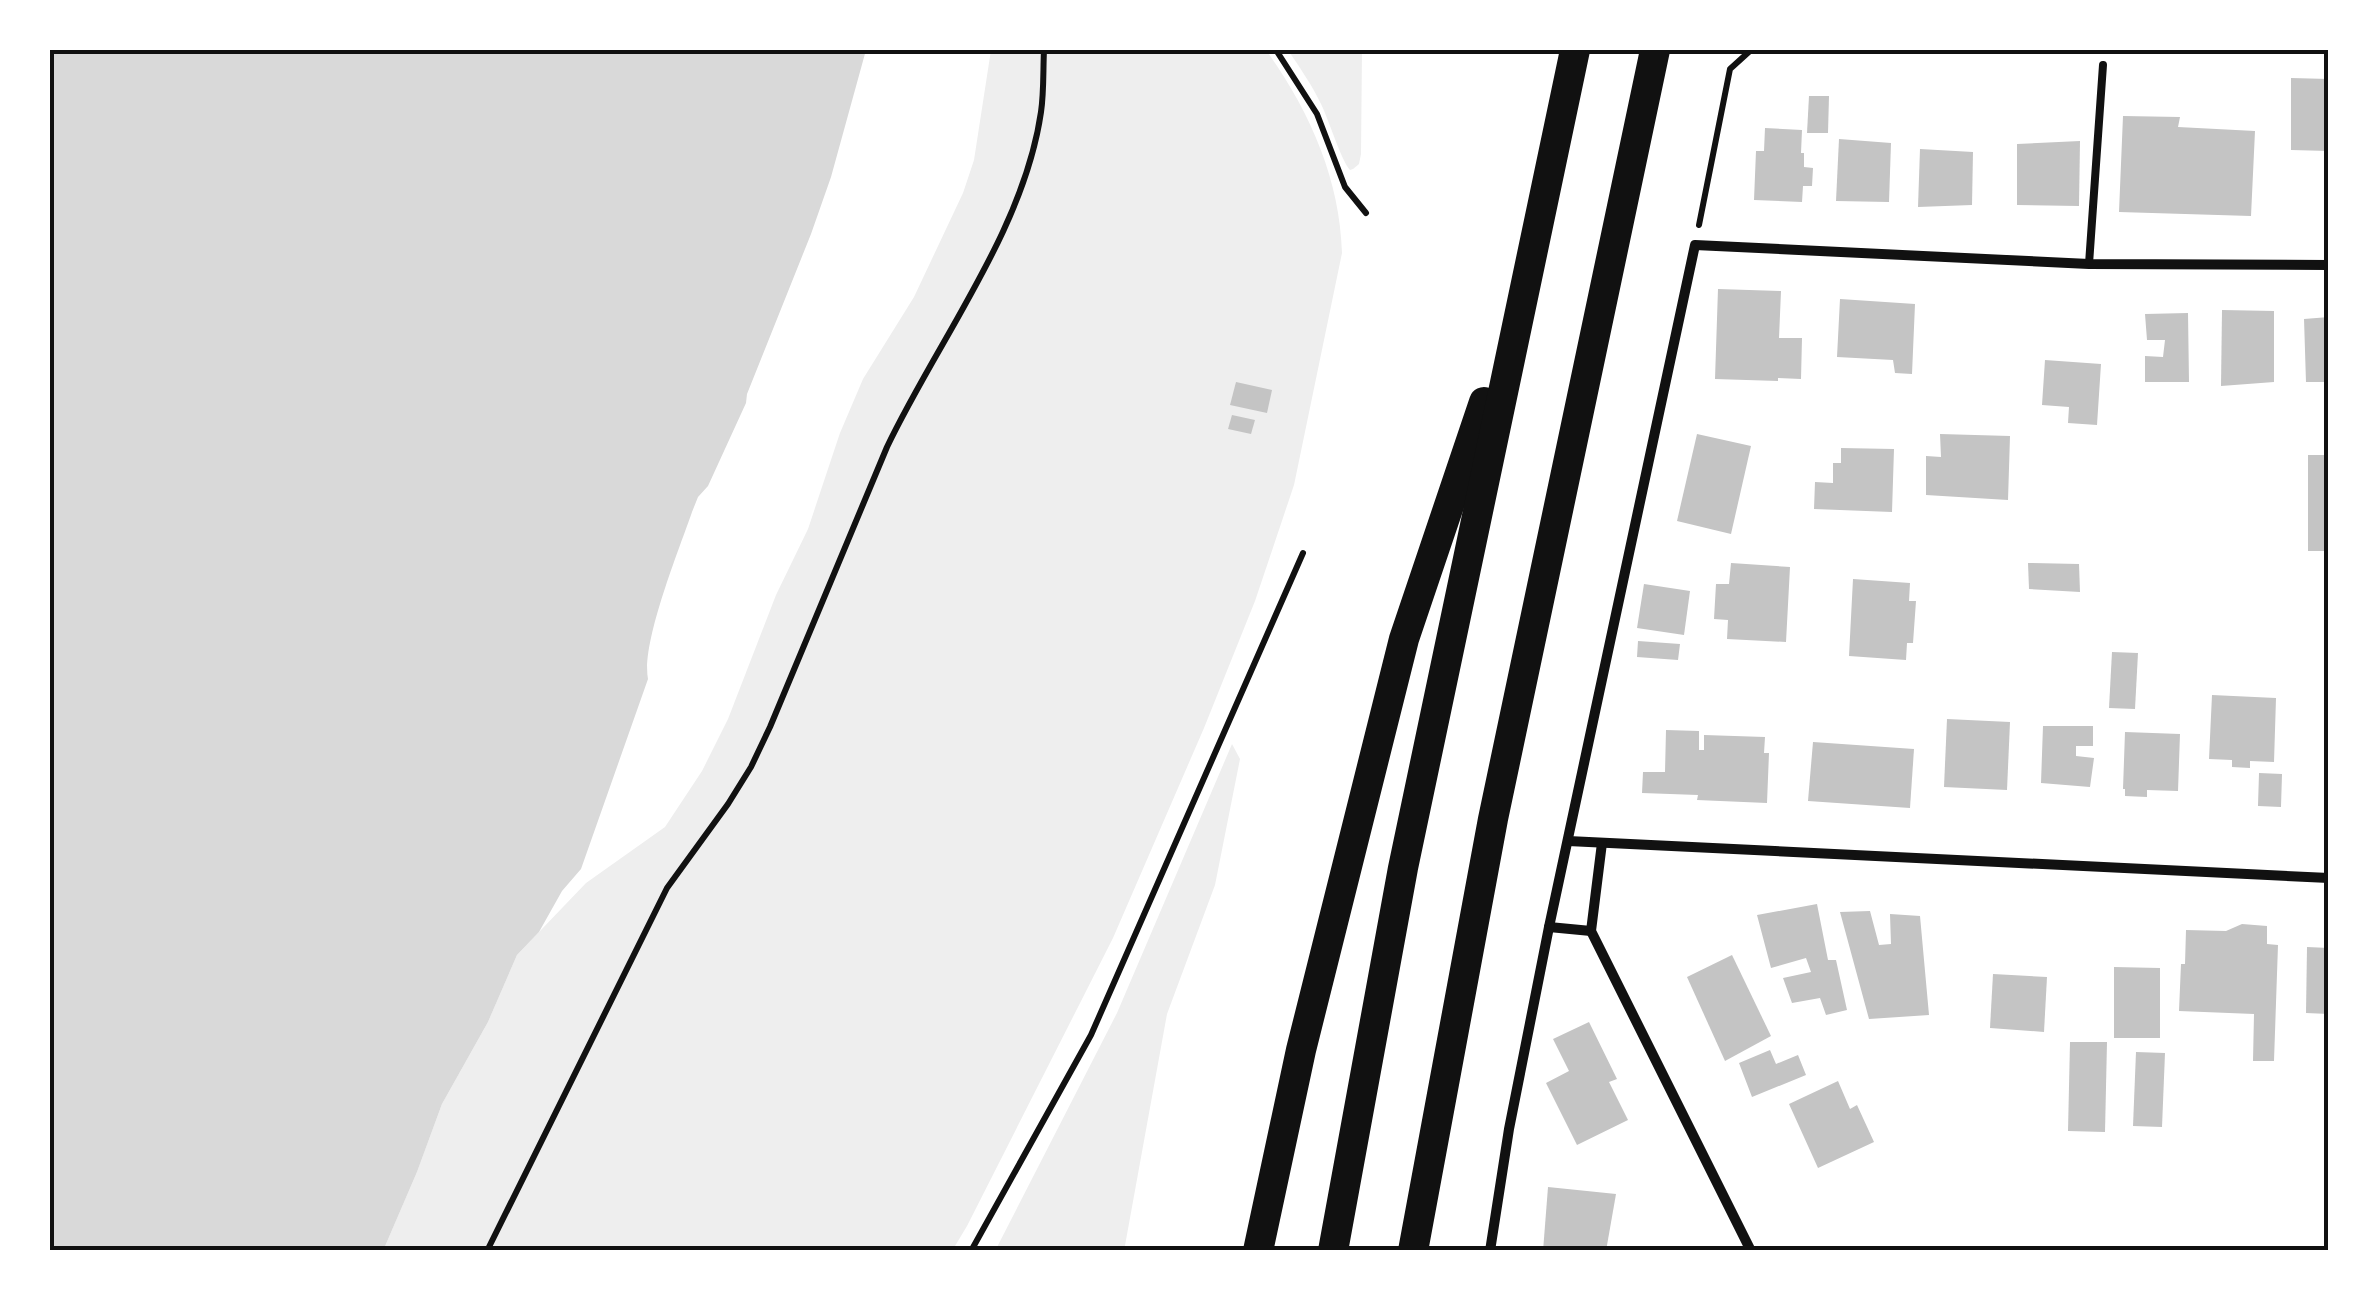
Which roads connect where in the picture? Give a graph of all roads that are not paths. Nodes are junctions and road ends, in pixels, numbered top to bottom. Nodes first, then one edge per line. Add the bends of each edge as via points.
1 (1575, 50) edge
2 (1655, 50) edge
3 (2103, 65) dead end
4 (2089, 264) junction
5 (2329, 265) edge
6 (1527, 276) junction
7 (1568, 842) junction
8 (1602, 843) junction
9 (2329, 878) edge
10 (1548, 928) junction
11 (1591, 930) junction
12 (1258, 1251) edge
13 (1333, 1251) edge
14 (1413, 1251) edge
15 (1490, 1251) edge
16 (1750, 1251) edge

1 - 6 highway
2 - 14 highway via 1493,819
3 - 4 lane
4 - 5 street
4 - 7 street via 1695,246
6 - 12 highway via 1404,639
6 - 13 highway via 1403,868
7 - 8 street
7 - 10 street
8 - 9 street
8 - 11 street
10 - 11 street
10 - 15 street
11 - 16 street

